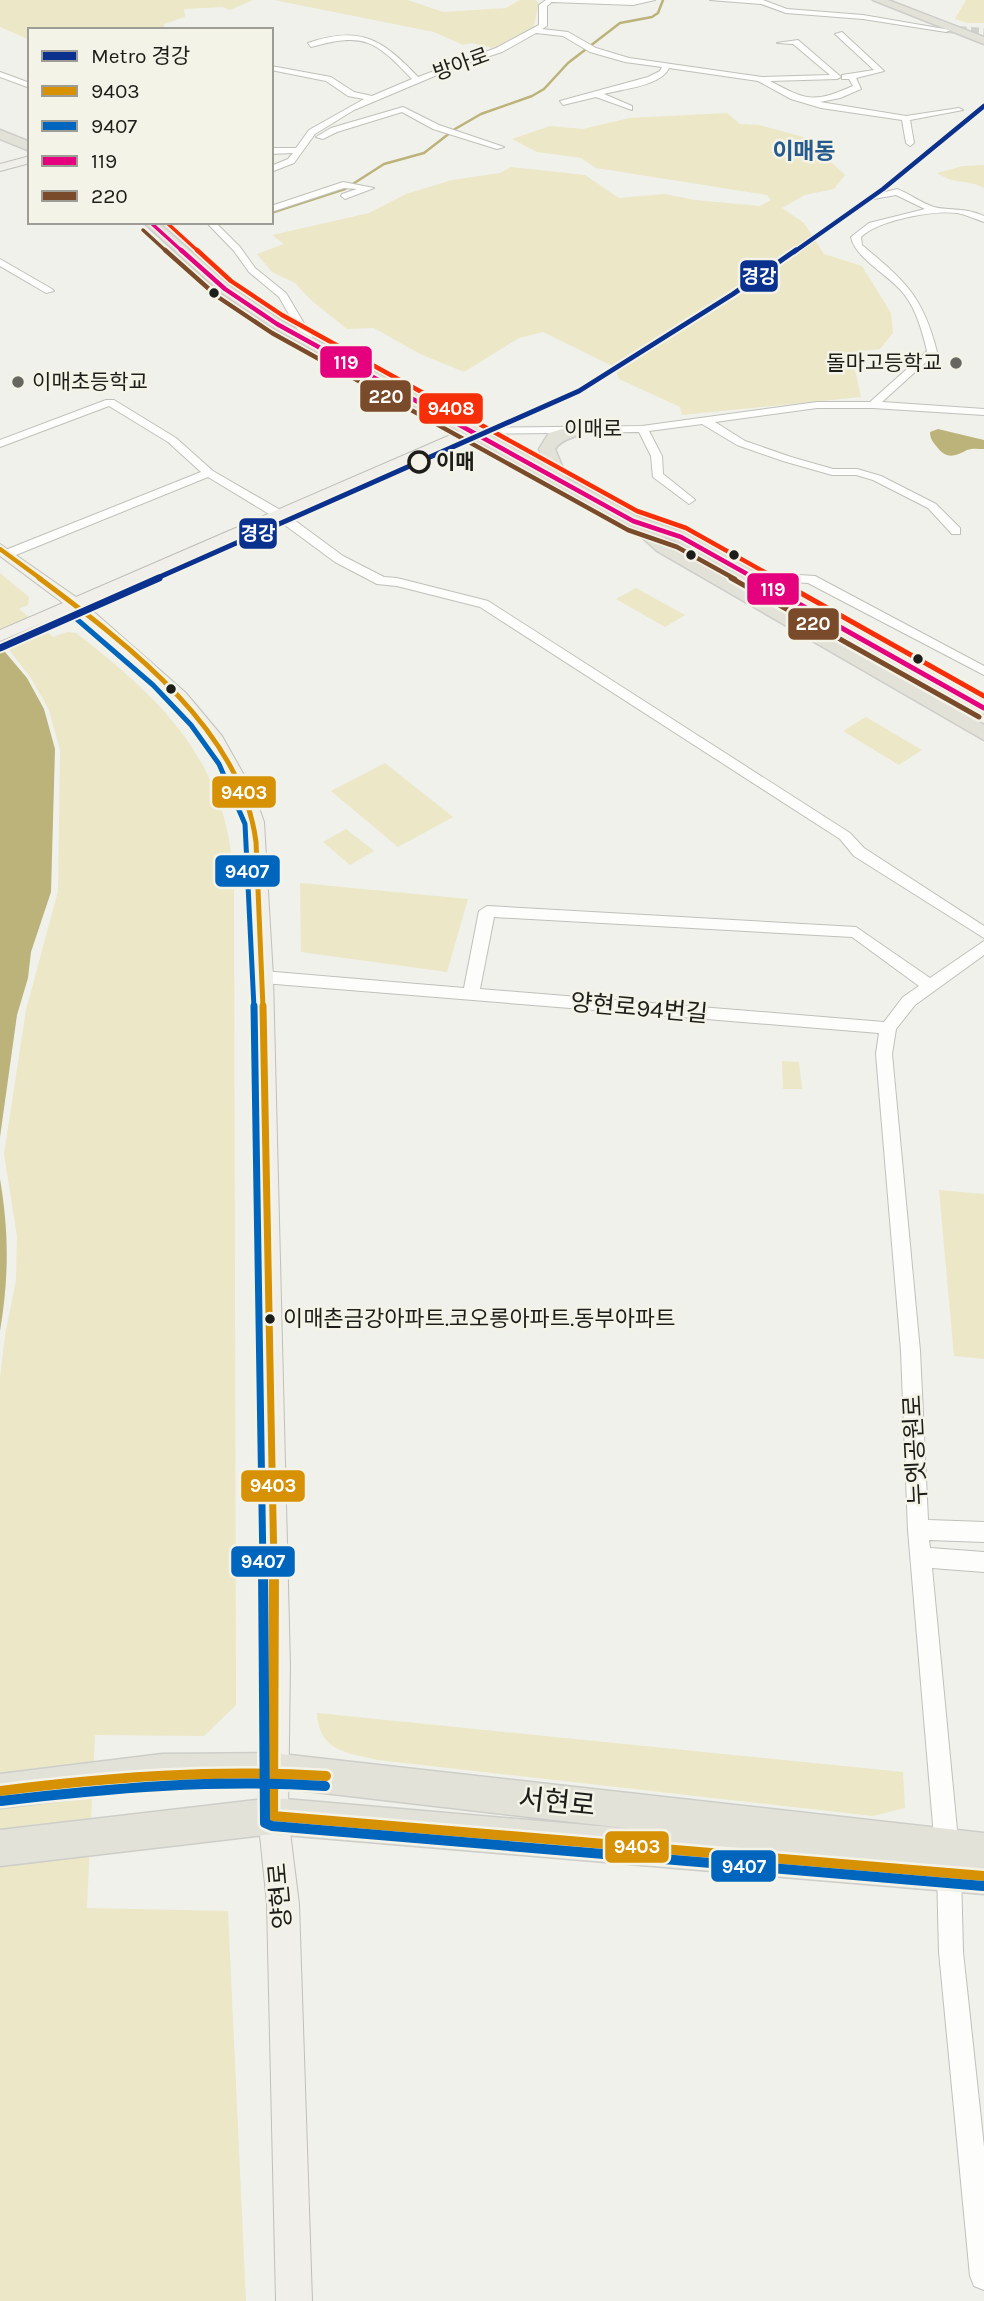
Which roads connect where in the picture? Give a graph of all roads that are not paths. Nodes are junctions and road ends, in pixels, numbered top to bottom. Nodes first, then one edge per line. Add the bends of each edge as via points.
1 (550, 0) edge
2 (651, 0) edge
3 (714, 0) edge
4 (878, 0) edge
5 (896, 0) edge
6 (595, 1) edge
7 (750, 1) edge
8 (946, 30) tunnel mouth
9 (537, 31) junction
10 (839, 34) dead end
11 (984, 35) edge
12 (804, 40) dead end
13 (984, 41) edge
14 (794, 42) junction
15 (781, 43) dead end
16 (311, 46) dead end
17 (666, 66) junction
18 (273, 68) edge
19 (0, 74) edge
20 (851, 77) junction
21 (837, 78) junction
22 (760, 79) junction
23 (418, 81) junction
24 (28, 85) edge
25 (597, 94) junction
26 (374, 99) junction
27 (809, 102) junction
28 (563, 103) dead end
29 (629, 108) dead end
30 (959, 110) dead end
31 (906, 118) junction
32 (0, 134) edge
33 (910, 143) dead end
34 (28, 146) edge
35 (302, 146) junction
36 (500, 147) dead end
37 (273, 151) edge
38 (28, 160) edge
39 (273, 167) edge
40 (0, 168) edge
41 (873, 196) dead end
42 (345, 197) dead end
43 (273, 208) edge
44 (931, 209) junction
45 (984, 219) edge
46 (152, 224) edge
47 (214, 224) edge
48 (0, 262) edge
49 (49, 291) dead end
50 (310, 342) junction
51 (873, 405) junction
52 (984, 412) edge
53 (703, 420) junction
54 (579, 429) junction
55 (642, 429) junction
56 (469, 431) junction
57 (0, 444) edge
58 (209, 472) junction
59 (560, 481) junction
60 (689, 500) dead end
61 (278, 514) junction
62 (633, 522) junction
63 (956, 531) dead end
64 (4, 552) edge
65 (749, 576) junction
66 (74, 603) junction
67 (0, 636) edge
68 (983, 669) edge
69 (984, 708) edge
70 (984, 734) edge
71 (984, 933) edge
72 (981, 954) edge
73 (263, 977) junction
74 (930, 986) junction
75 (471, 994) junction
76 (888, 1028) junction
77 (918, 1530) junction
78 (984, 1532) edge
79 (920, 1557) junction
80 (984, 1562) edge
81 (272, 1770) junction
82 (0, 1791) edge
83 (273, 1816) junction
84 (0, 1848) edge
85 (984, 1851) edge
86 (947, 1859) junction
87 (984, 1876) edge
88 (983, 2260) edge
89 (294, 2301) edge

1 - 6 street
1 - 9 street via 543,5 543,26
2 - 6 street
3 - 7 street
4 - 13 main road
5 - 11 main road
7 - 8 street via 786,11 863,16
9 - 17 street via 565,34 593,50
9 - 23 street, 방아로
10 - 20 street via 880,71
12 - 14 street
14 - 15 street
14 - 21 street
16 - 23 street via 342,35 364,39 386,49
17 - 22 street
17 - 25 street via 651,79
18 - 26 street via 328,79 351,94
19 - 24 street
20 - 21 street
20 - 27 street via 858,87
21 - 22 street
22 - 27 street
23 - 26 street, 방아로
25 - 28 street
25 - 29 street
26 - 35 street, 방아로 via 320,127
27 - 31 street
30 - 31 street
31 - 33 street
32 - 34 main road
35 - 36 street via 403,109 444,129
35 - 37 street
35 - 39 street, 방아로 via 292,161
38 - 40 main road
41 - 44 street via 897,192
42 - 43 street via 370,188 343,185
44 - 45 street
44 - 51 street via 872,223 856,237 858,246 909,291 922,313 932,352
46 - 50 main road via 240,301
47 - 50 street via 252,270 283,295
48 - 49 street
50 - 56 main road
51 - 52 street, 이매로
51 - 53 street, 이매로 via 817,405
53 - 55 street, 이매로
53 - 63 street via 741,443 787,459 877,478 932,506
54 - 55 street, 이매로
54 - 56 street, 이매로
54 - 59 main road via 555,437 547,449
55 - 60 street, 이매로 via 654,448 657,475
56 - 59 main road
56 - 61 main road, 이매로
57 - 58 street via 110,402 172,440
58 - 61 street
58 - 64 street
59 - 62 main road
61 - 66 main road, 이매로
61 - 71 street via 330,553 381,581 484,604 845,836 859,852
62 - 65 main road via 681,537
62 - 70 main road via 663,547
64 - 66 main road, 양현로
65 - 68 street via 811,579
65 - 69 main road
66 - 67 main road, 이매로
66 - 73 main road, 양현로 via 180,697 216,740 244,792 256,822
72 - 74 street
73 - 75 street, 양현로94번길
73 - 81 main road, 양현로 via 276,1666
74 - 75 street via 856,932 487,911
74 - 76 street via 909,1001
75 - 76 street, 양현로94번길
76 - 77 street, 누엣공원로 via 884,1054 904,1262
77 - 78 street
77 - 79 street, 누엣공원로
79 - 80 street
79 - 86 street, 누엣공원로
81 - 82 main road, 서현로 via 130,1774
81 - 83 main road, 양현로
81 - 86 main road, 서현로
83 - 84 main road, 서현로
83 - 86 main road, 서현로
83 - 89 main road, 양현로 via 283,1904
85 - 86 main road, 서현로
86 - 87 main road, 서현로
86 - 88 street, 누엣공원로 via 951,1952

